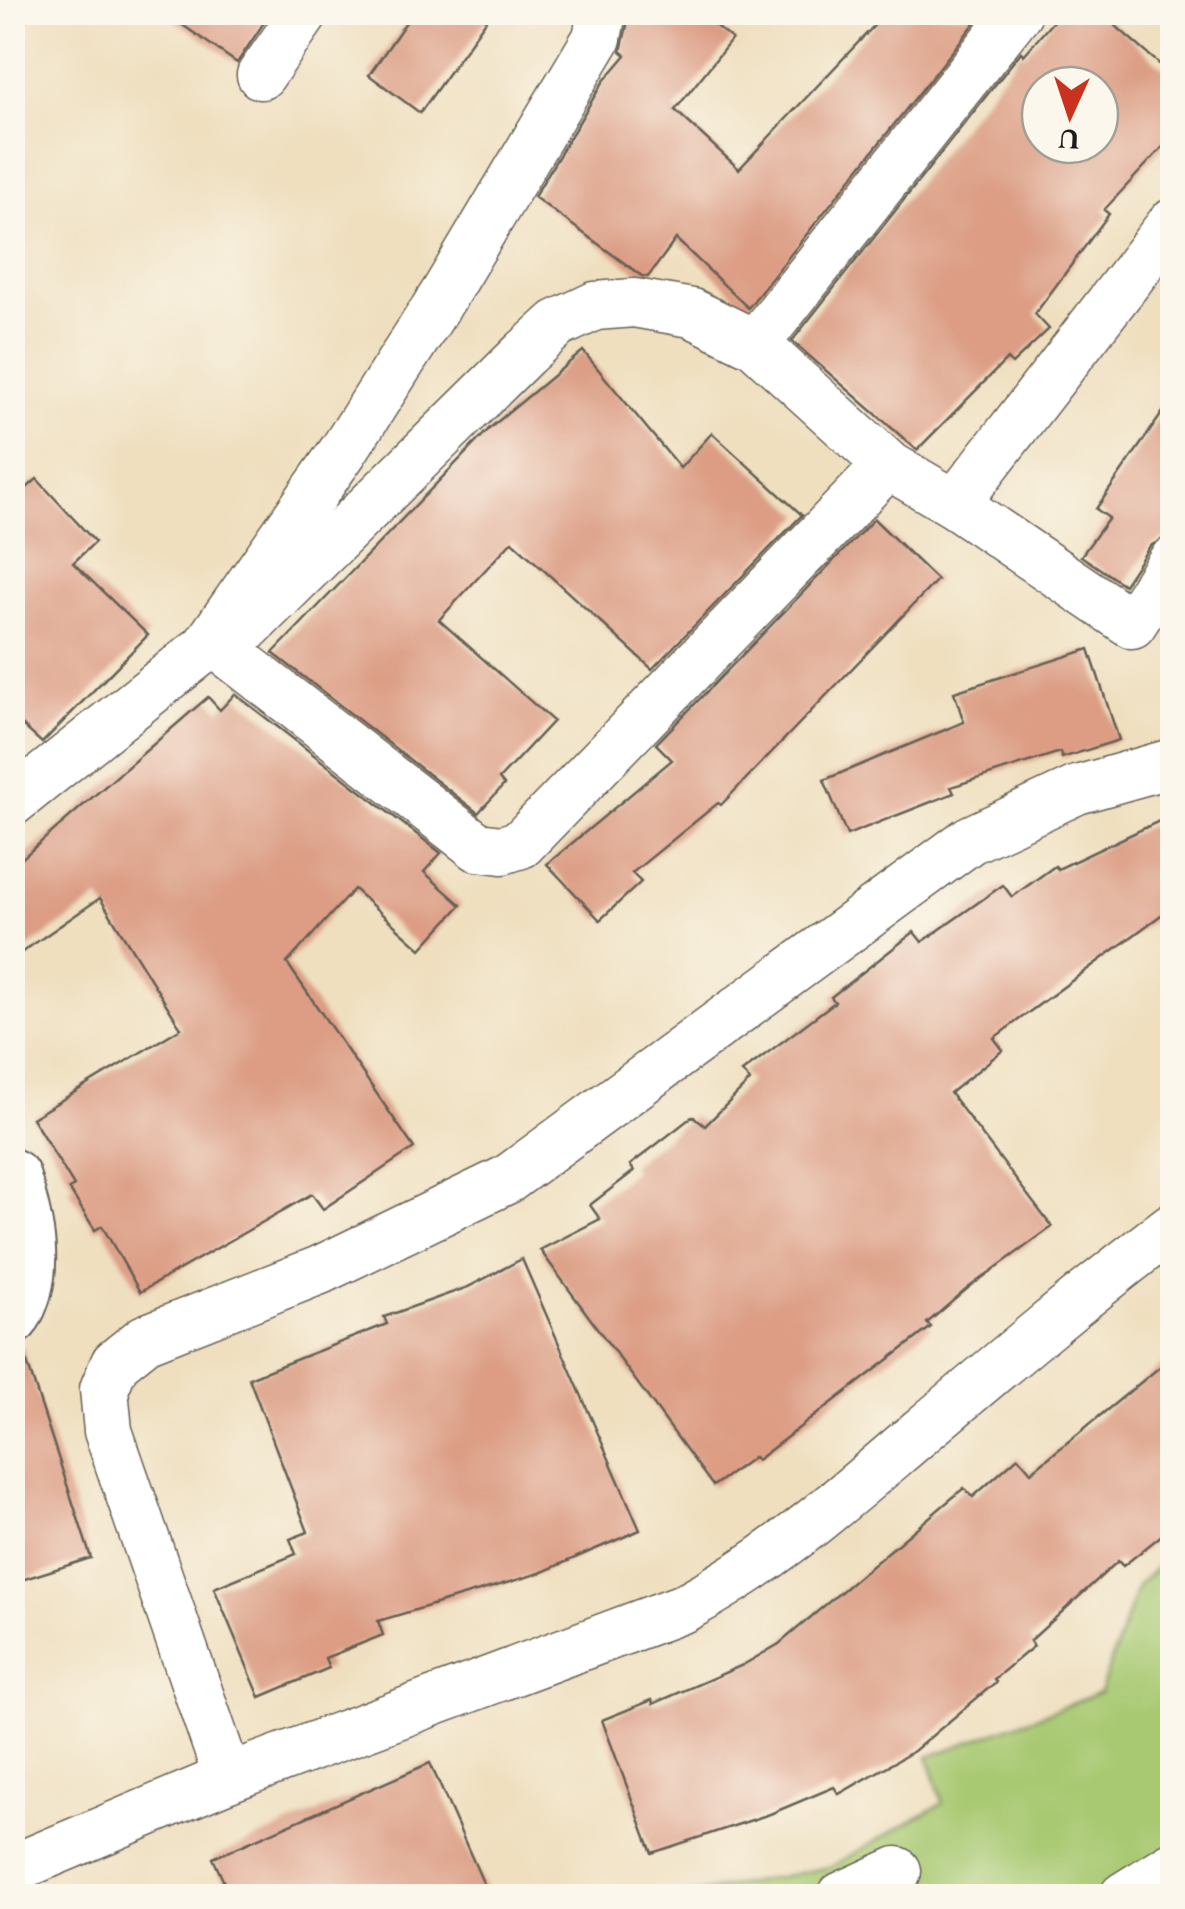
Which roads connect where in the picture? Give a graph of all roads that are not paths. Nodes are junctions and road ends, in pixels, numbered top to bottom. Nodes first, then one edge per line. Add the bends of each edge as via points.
1 (304, 12) edge
2 (602, 12) edge
3 (1018, 12) edge
4 (261, 75) dead end
5 (1172, 223) edge
6 (755, 344) junction
7 (888, 465) junction
8 (955, 504) junction
9 (1172, 562) edge
10 (215, 648) junction
11 (1172, 763) edge
12 (12, 802) edge
13 (12, 1178) edge
14 (1172, 1227) edge
15 (12, 1316) edge
16 (228, 1778) junction
17 (1172, 1866) edge
18 (12, 1869) edge
19 (897, 1871) dead end
20 (842, 1896) edge
21 (1124, 1896) edge

1 - 4 street
2 - 10 street via 596,38 444,293
3 - 6 street
5 - 8 street
6 - 7 street
6 - 10 street via 692,313 634,303 594,306 558,324
7 - 8 street
7 - 10 street via 521,844 502,850 478,847
8 - 9 street via 1132,624
10 - 12 street
11 - 16 street via 1077,790 970,840 508,1179 320,1270 145,1340 116,1363 104,1390 108,1431
13 - 15 street via 28,1244 25,1282
14 - 16 street via 808,1531 748,1573 611,1637
16 - 18 street
17 - 21 street
19 - 20 street

